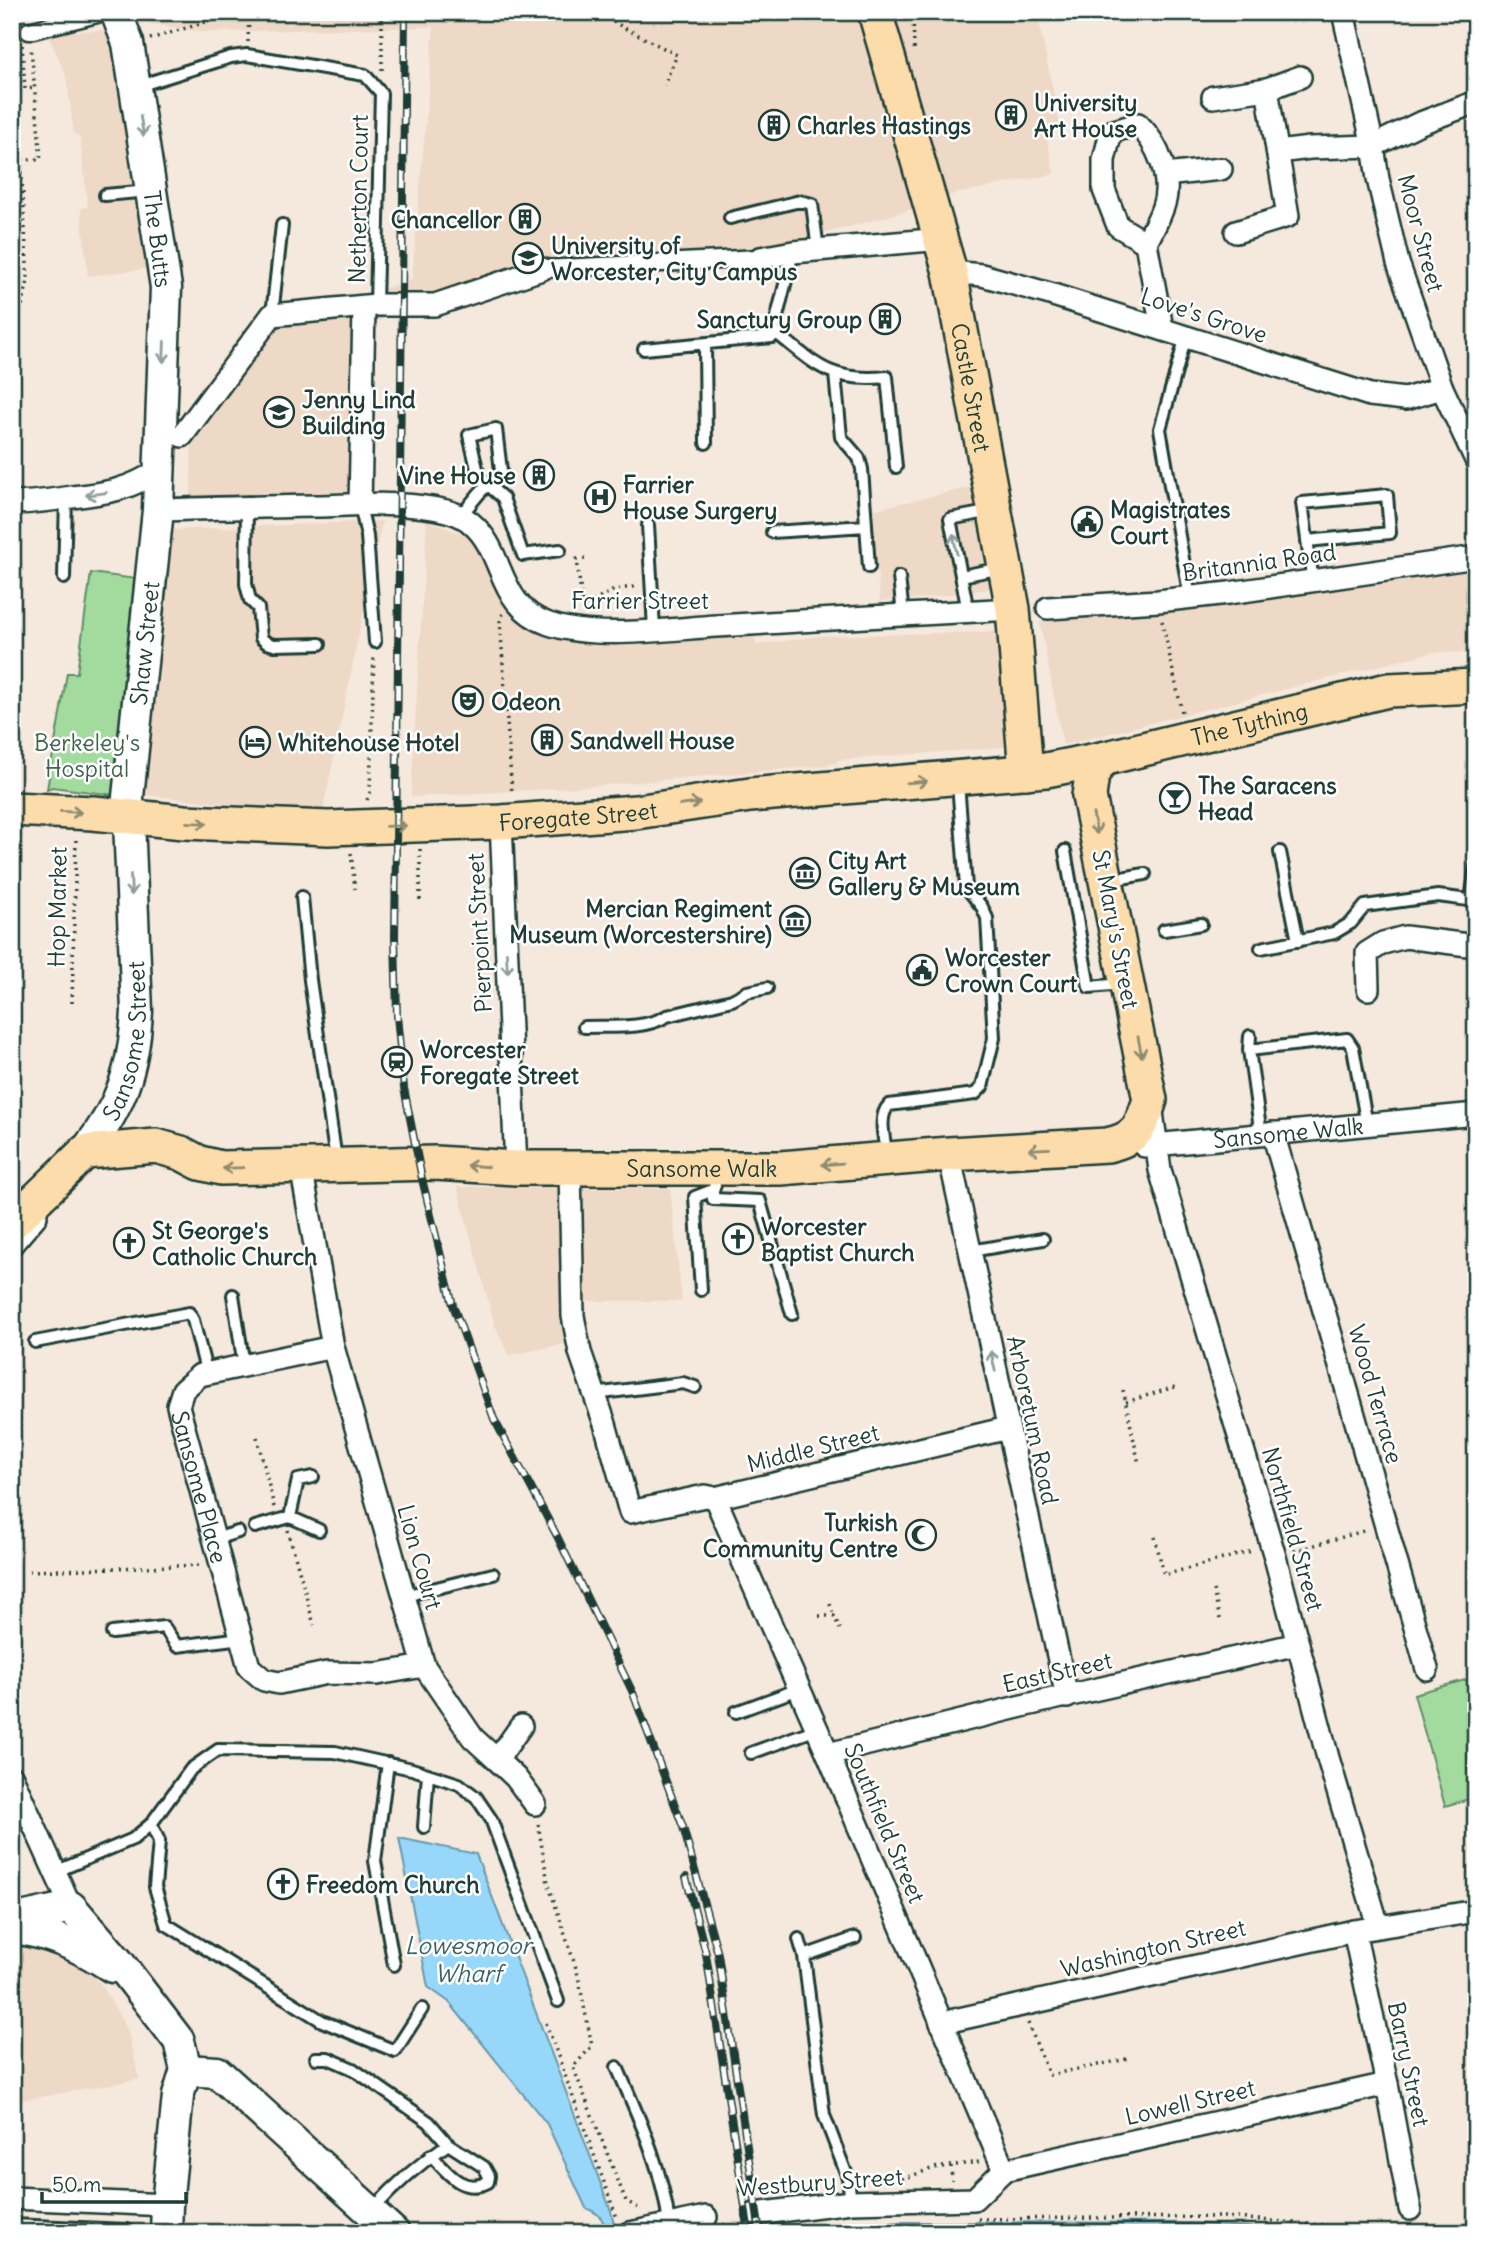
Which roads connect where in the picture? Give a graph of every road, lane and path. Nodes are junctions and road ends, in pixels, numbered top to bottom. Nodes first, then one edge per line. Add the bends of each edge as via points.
1 (239, 12) edge
2 (249, 12) edge
3 (382, 12) edge
4 (594, 12) edge
5 (876, 12) edge
6 (913, 12) edge
7 (1343, 12) edge
8 (118, 14) edge
9 (29, 31) joint
10 (154, 38) dead end
11 (248, 40) dead end
12 (914, 54) dead end
13 (25, 75) dead end
14 (1300, 78) dead end
15 (663, 85) dead end
16 (135, 86) junction
17 (34, 89) junction
18 (1267, 89) junction
19 (381, 93) junction
20 (1213, 97) dead end
21 (1476, 102) edge
22 (1373, 146) junction
23 (1278, 152) junction
24 (12, 160) edge
25 (21, 160) junction
26 (1221, 169) dead end
27 (1165, 175) junction
28 (152, 190) junction
29 (105, 195) dead end
30 (730, 218) dead end
31 (282, 225) dead end
32 (1236, 232) dead end
33 (942, 239) junction
34 (1146, 243) junction
35 (818, 250) junction
36 (793, 252) junction
37 (760, 258) joint
38 (542, 270) joint
39 (950, 272) junction
40 (370, 306) junction
41 (272, 315) junction
42 (1162, 328) junction
43 (774, 331) junction
44 (1186, 336) junction
45 (705, 344) junction
46 (12, 346) edge
47 (644, 349) dead end
48 (835, 374) junction
49 (1442, 388) junction
50 (182, 436) dead end
51 (706, 443) dead end
52 (1476, 460) edge
53 (896, 467) dead end
54 (159, 470) junction
55 (486, 484) junction
56 (66, 498) junction
57 (12, 503) edge
58 (360, 505) junction
59 (247, 508) junction
60 (158, 510) junction
61 (995, 510) junction
62 (461, 517) junction
63 (648, 525) dead end
64 (866, 526) junction
65 (772, 531) dead end
66 (1307, 541) junction
67 (560, 550) dead end
68 (1476, 557) edge
69 (585, 559) dead end
70 (869, 566) dead end
71 (1005, 567) junction
72 (961, 576) junction
73 (899, 577) dead end
74 (64, 578) dead end
75 (1313, 583) junction
76 (640, 586) dead end
77 (514, 598) junction
78 (1190, 598) junction
79 (1158, 601) junction
80 (586, 606) junction
81 (1013, 608) junction
82 (1048, 608) dead end
83 (968, 611) junction
84 (903, 615) junction
85 (649, 630) junction
86 (375, 642) joint
87 (320, 644) dead end
88 (1476, 686) edge
89 (1188, 739) junction
90 (1102, 759) junction
91 (1026, 772) junction
92 (958, 778) junction
93 (370, 792) dead end
94 (12, 809) edge
95 (507, 809) junction
96 (76, 812) junction
97 (129, 817) junction
98 (350, 844) dead end
99 (420, 844) dead end
100 (1065, 851) dead end
101 (1280, 852) dead end
102 (1476, 866) edge
103 (1145, 874) dead end
104 (1106, 881) junction
105 (355, 889) dead end
106 (302, 897) dead end
107 (420, 900) dead end
108 (1473, 901) edge
109 (1201, 924) dead end
110 (1164, 930) dead end
111 (1298, 941) junction
112 (1476, 946) edge
113 (1261, 947) dead end
114 (1127, 983) junction
115 (767, 988) dead end
116 (1368, 989) dead end
117 (72, 1003) dead end
118 (584, 1027) dead end
119 (1250, 1036) dead end
120 (1249, 1050) junction
121 (1150, 1100) junction
122 (1476, 1114) edge
123 (1367, 1125) junction
124 (1267, 1134) junction
125 (1105, 1146) junction
126 (1157, 1146) junction
127 (949, 1154) junction
128 (888, 1159) junction
129 (570, 1161) junction
130 (76, 1162) junction
131 (301, 1166) junction
132 (337, 1167) junction
133 (516, 1168) junction
134 (715, 1179) junction
135 (12, 1209) edge
136 (12, 1223) edge
137 (1043, 1238) dead end
138 (12, 1244) edge
139 (970, 1251) junction
140 (701, 1290) dead end
141 (233, 1295) dead end
142 (792, 1314) dead end
143 (35, 1342) dead end
144 (333, 1347) junction
145 (244, 1366) junction
146 (207, 1374) junction
147 (1178, 1386) dead end
148 (695, 1387) dead end
149 (1123, 1390) dead end
150 (594, 1394) junction
151 (1125, 1402) junction
152 (1007, 1427) junction
153 (257, 1437) dead end
154 (1139, 1464) dead end
155 (313, 1477) dead end
156 (715, 1498) junction
157 (284, 1519) junction
158 (1386, 1524) junction
159 (255, 1527) dead end
160 (319, 1531) dead end
161 (238, 1532) dead end
162 (1155, 1537) dead end
163 (215, 1539) junction
164 (1273, 1552) junction
165 (222, 1564) junction
166 (29, 1571) dead end
167 (493, 1574) dead end
168 (1213, 1590) dead end
169 (404, 1596) junction
170 (830, 1604) dead end
171 (819, 1616) dead end
172 (834, 1616) junction
173 (1221, 1623) dead end
174 (314, 1625) dead end
175 (840, 1629) dead end
176 (112, 1633) dead end
177 (242, 1639) junction
178 (1298, 1644) junction
179 (424, 1666) junction
180 (1427, 1670) dead end
181 (799, 1689) junction
182 (1067, 1697) junction
183 (736, 1712) dead end
184 (521, 1726) dead end
185 (817, 1729) junction
186 (751, 1753) dead end
187 (828, 1754) junction
188 (498, 1760) junction
189 (388, 1763) junction
190 (428, 1774) junction
191 (12, 1777) edge
192 (536, 1804) joint
193 (151, 1825) junction
194 (424, 1827) dead end
195 (55, 1872) junction
196 (71, 1906) junction
197 (1475, 1911) edge
198 (12, 1920) edge
199 (1378, 1926) junction
200 (12, 1928) edge
201 (1354, 1931) junction
202 (799, 1938) dead end
203 (855, 1938) dead end
204 (804, 1956) junction
205 (394, 1965) dead end
206 (130, 1978) junction
207 (558, 2001) dead end
208 (1020, 2005) junction
209 (422, 2009) dead end
210 (545, 2023) dead end
211 (941, 2023) junction
212 (316, 2058) dead end
213 (1127, 2059) dead end
214 (617, 2067) dead end
215 (186, 2070) junction
216 (1387, 2084) junction
217 (1476, 2126) edge
218 (448, 2144) junction
219 (431, 2155) junction
220 (1001, 2165) junction
221 (895, 2181) dead end
222 (12, 2198) edge
223 (626, 2201) junction
224 (851, 2203) junction
225 (1410, 2208) dead end
226 (371, 2211) junction
227 (706, 2217) joint
228 (167, 2219) edge
229 (969, 2219) dead end
230 (748, 2220) joint
231 (628, 2224) edge
232 (12, 2225) edge
233 (669, 2225) junction
234 (132, 2233) edge
235 (394, 2233) edge
236 (1416, 2233) edge

1 - 10 path
2 - 11 path
3 - 19 path
4 - 15 path via 677,55
5 - 33 main road, Castle Street
6 - 12 path
7 - 22 street, Moor Street
8 - 8 path, bridge
8 - 9 street
8 - 16 main road, The Butts
9 - 17 path
13 - 17 path via 25,89
14 - 18 street
16 - 19 lane via 247,55 365,75
16 -> 28 main road, The Butts
17 - 25 path via 41,159
18 - 20 street
18 - 23 street
19 - 40 lane, Netherton Court
21 - 22 street
22 - 23 street
22 - 49 street, Moor Street via 1398,264
23 - 32 street via 1288,216
24 - 25 path
25 - 46 path via 27,281
26 - 27 street
27 - 34 street via 1164,205
27 - 34 street via 1151,138 1138,124 1111,132 1104,160 1104,190 1118,226
28 - 29 lane
28 -> 54 main road, The Butts via 166,287
30 - 35 lane via 800,201 812,204
31 - 41 lane
33 - 35 street
33 - 39 main road, Castle Street
34 - 42 street
35 - 36 street
36 - 37 street
36 - 43 lane
37 - 38 street
38 - 40 street via 435,306
39 - 42 street, Love's Grove via 982,275
39 - 61 main road, Castle Street
40 - 41 street
40 - 58 street
41 - 50 street
42 - 44 street, Love's Grove
43 - 45 lane via 772,337
43 - 48 lane
44 - 49 street, Love's Grove via 1370,395 1405,399
44 - 78 lane via 1160,429
45 - 47 lane
45 - 51 lane
48 - 53 lane via 855,379 887,377
48 - 64 lane via 841,437 859,458 862,469
49 - 52 street, Moor Street
54 -> 56 street via 119,491
54 - 60 main road, Shaw Street
55 - 55 lane via 501,471 496,429 469,435
55 - 62 lane
55 - 67 lane via 503,498 523,555
56 - 57 street
56 - 74 lane
58 - 59 street, Farrier Street
58 - 62 street, Farrier Street via 431,507
58 - 86 lane via 367,536
59 - 60 street, Farrier Street
59 - 87 lane via 246,584 250,600 258,608 261,638 275,645
60 - 97 main road, Shaw Street
61 - 71 main road, Castle Street
72 -> 61 lane via 950,519
62 - 77 street, Farrier Street via 484,534
63 - 85 lane
64 - 65 lane
64 - 70 lane
66 - 66 lane via 1302,503 1387,495 1390,533
66 - 75 lane
68 - 75 street, Britannia Road
69 - 80 path via 577,559 582,604
71 - 72 lane
71 - 81 main road, Castle Street
72 - 83 lane
73 - 84 lane
75 - 78 street, Britannia Road
76 - 80 path via 614,590
77 - 85 street, Farrier Street via 548,624 578,631
77 - 95 path via 500,619
78 - 79 street, Britannia Road
79 - 82 street, Britannia Road
79 - 89 path
80 - 85 path
81 - 83 street, Farrier Street
81 - 91 main road, Castle Street
83 - 84 street, Farrier Street
84 - 85 street, Farrier Street
86 - 93 path
88 - 89 main road, The Tything via 1388,690
89 - 90 main road, The Tything
90 - 91 main road, The Tything
90 -> 104 main road, St Mary's Street via 1089,796
91 - 92 main road, Foregate Street
95 -> 92 main road, Foregate Street via 636,812 750,795
92 - 128 lane via 966,887 987,918 994,1038 982,1087 975,1094 889,1105 883,1121
94 -> 96 main road, Foregate Street
97 -> 95 main road, Foregate Street via 328,828
95 -> 133 street, Pierpoint Street
96 - 97 main road, Foregate Street
96 - 117 path, Hop Market
97 -> 130 main road, Sansome Street via 136,1035 122,1095 104,1129
98 - 105 path
99 - 107 path
100 - 114 lane via 1089,987
101 - 111 lane
102 - 108 lane
103 - 104 lane
104 - 114 main road, St Mary's Street via 1123,937
106 - 132 lane
108 - 111 lane via 1437,896 1366,906 1334,933
109 - 110 lane
111 - 113 lane
112 - 116 street via 1405,937 1383,943 1367,953
114 -> 121 main road, St Mary's Street
115 - 118 lane via 658,1022
119 - 120 lane
120 - 123 lane via 1347,1039 1353,1048
120 - 124 lane
121 - 125 main road via 1138,1131 1124,1142
121 - 126 street, Northfield Street
122 - 123 street, Sansome Walk
123 - 124 street, Sansome Walk
124 - 126 street, Sansome Walk
124 - 158 street, Wood Terrace
125 - 126 street, Sansome Walk
125 -> 127 main road, Sansome Walk
126 - 164 street, Northfield Street via 1160,1170
127 - 128 main road, Sansome Walk
127 - 139 street, Arboretum Road
128 -> 134 main road, Sansome Walk
129 - 133 main road, Sansome Walk
129 - 134 main road, Sansome Walk
129 - 150 street via 573,1316
131 -> 130 main road via 220,1168 156,1146
130 - 135 main road
130 - 136 main road, Sansome Street
130 - 138 street
131 - 132 main road, Sansome Walk
131 - 144 street
133 -> 132 main road, Sansome Walk via 435,1163
134 - 140 lane via 695,1197
134 - 142 lane via 713,1199 760,1201
137 - 139 lane
152 -> 139 street, Arboretum Road
141 - 145 lane
143 - 146 lane via 188,1312
144 - 145 street, Sansome Place
144 - 169 street, Lion Court
145 - 146 street, Sansome Place
146 - 163 street, Sansome Place via 183,1390 178,1406
147 - 151 path
148 - 150 lane via 683,1383
149 - 151 path
150 - 156 street, Middle Street via 630,1512 705,1496
151 - 154 path
152 - 156 street, Middle Street
152 - 182 street, Arboretum Road
153 - 157 path
155 - 157 lane via 298,1480
156 - 181 street, Southfield Street
157 - 159 lane
157 - 160 lane
157 - 174 path
158 - 164 path
158 - 180 street, Wood Terrace
161 - 163 lane
162 - 164 path via 1164,1575
163 - 165 street, Sansome Place
164 - 178 street, Northfield Street
165 - 166 path
165 - 177 street, Sansome Place
167 - 169 lane
168 - 173 path
169 - 179 street, Lion Court
170 - 172 path
171 - 172 path
172 - 175 path
176 - 177 lane via 164,1627 177,1646
177 - 179 street, Sansome Place via 249,1667 264,1680 279,1683
178 - 182 street, East Street
178 - 199 street, Northfield Street
179 - 188 street, Lion Court via 473,1738
181 - 183 lane
181 - 185 street, Southfield Street
182 - 187 street, East Street
184 - 188 street
185 - 186 lane
185 - 187 street, Southfield Street
187 - 211 street, Southfield Street via 894,1925
188 - 192 street, Lion Court
189 - 190 lane
189 - 193 lane via 335,1752 218,1750 191,1769
189 - 205 lane via 375,1861
190 - 194 lane
190 - 207 lane via 459,1784 476,1797 491,1819
191 - 195 street
192 - 223 path via 548,1883 577,1971 592,2046 573,2067
193 - 195 lane via 133,1839
193 - 209 lane via 159,1840 155,1887 166,1924 322,2021 395,2051
195 - 196 street
196 - 198 main road
196 - 206 main road
197 - 199 street, Washington Street
197 - 217 path via 1472,2125
199 - 201 street, Washington Street
200 - 206 main road via 63,1939
201 - 208 street, Washington Street
201 - 216 street, Barry Street
202 - 204 lane
203 - 204 lane
204 - 224 lane via 824,2115 848,2178
206 - 215 main road via 179,2041
208 - 211 street, Washington Street
208 - 213 path via 1049,2075
210 - 231 path
211 - 220 street, Southfield Street
212 - 218 lane via 353,2069 429,2122
214 - 233 lane via 650,2146 666,2197
215 - 226 main road via 218,2072
215 - 228 main road via 178,2096
216 - 220 street, Lowell Street
216 - 225 street, Barry Street
218 - 219 lane
218 - 219 lane via 484,2167 488,2182 462,2184
219 - 226 lane
220 - 221 path via 934,2168
220 - 224 street, Westbury Street via 974,2199
222 - 228 street
223 - 231 path
223 - 233 path
224 - 230 street, Westbury Street
226 - 235 main road
227 - 230 path via 728,2227
227 - 233 street
229 - 236 path via 1224,2217
231 - 233 street
232 - 234 lane

